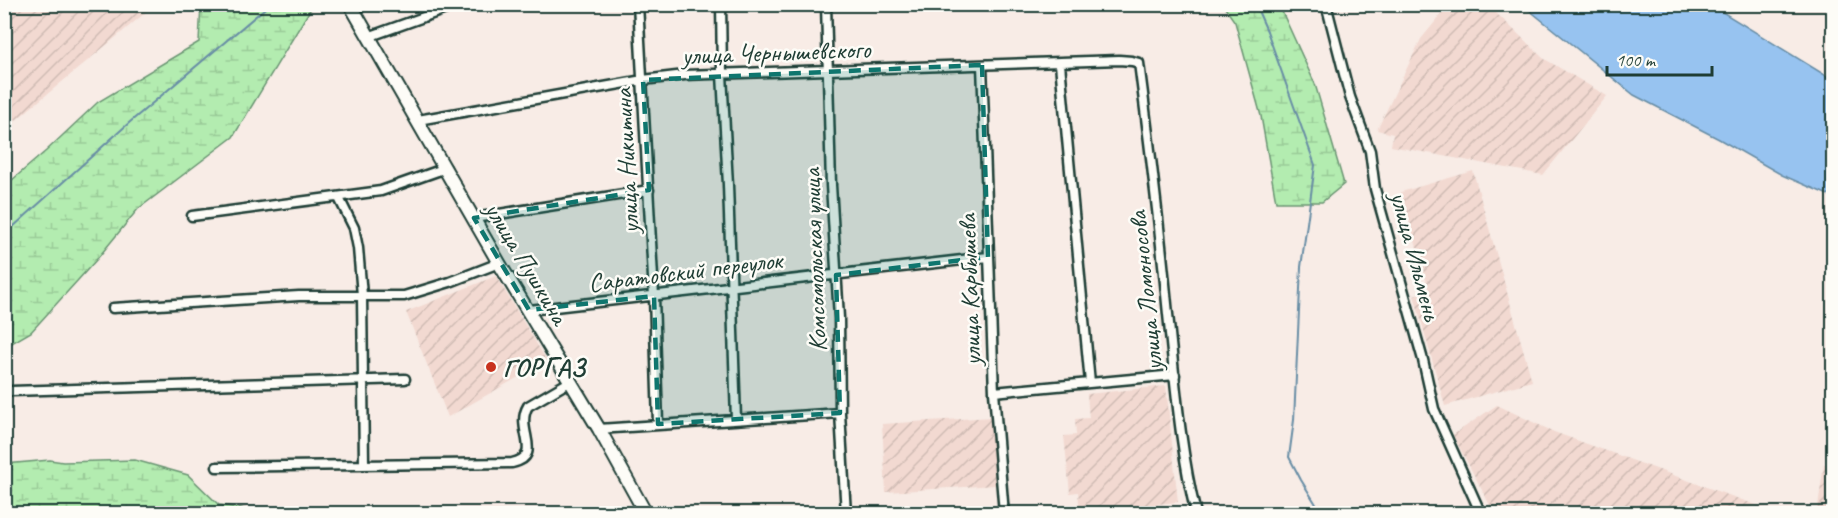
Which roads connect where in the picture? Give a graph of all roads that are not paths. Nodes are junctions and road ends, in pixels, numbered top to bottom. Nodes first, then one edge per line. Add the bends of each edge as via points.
1 (350, 4) edge
2 (460, 4) edge
3 (638, 4) edge
4 (721, 4) edge
5 (826, 4) edge
6 (1326, 4) edge
7 (368, 37) junction
8 (1139, 63) joint
9 (1060, 64) junction
10 (982, 65) junction
11 (829, 70) junction
12 (722, 74) junction
13 (643, 80) junction
14 (418, 120) junction
15 (446, 168) junction
16 (649, 190) junction
17 (339, 198) junction
18 (192, 216) dead end
19 (474, 218) junction
20 (988, 257) junction
21 (499, 263) junction
22 (836, 275) junction
23 (731, 286) junction
24 (362, 295) junction
25 (654, 296) junction
26 (113, 308) dead end
27 (529, 310) junction
28 (1175, 375) junction
29 (405, 379) dead end
30 (363, 380) junction
31 (571, 381) junction
32 (1090, 384) junction
33 (11, 391) dead end
34 (994, 392) junction
35 (840, 413) junction
36 (736, 419) junction
37 (658, 424) junction
38 (599, 429) junction
39 (364, 464) junction
40 (217, 467) dead end
41 (646, 513) edge
42 (846, 513) edge
43 (1004, 513) edge
44 (1196, 513) edge
45 (1481, 513) edge

1 - 7 main road, улица Пушкина
2 - 7 street
3 - 13 street, улица Никитина
4 - 12 street
5 - 11 street, Комсомольская улица
6 - 45 street, улица Ильмень via 1350,97 1370,151 1376,189 1434,409
7 - 14 main road, улица Пушкина
8 - 9 street, улица Чернышевского via 1119,60
8 - 28 street, улица Ломоносова
9 - 10 street, улица Чернышевского
9 - 32 street
10 - 11 street, улица Чернышевского
10 - 20 street, улица Карбышева
11 - 12 street, улица Чернышевского
11 - 22 street, Комсомольская улица
12 - 13 street, улица Чернышевского
12 - 23 street
13 - 14 street, улица Чернышевского
13 - 16 street, улица Никитина
14 - 15 main road, улица Пушкина
15 - 17 street via 381,191
15 - 19 main road, улица Пушкина
16 - 19 street
16 - 25 street, улица Никитина
17 - 18 street
17 - 24 street via 354,228
19 - 21 main road, улица Пушкина
20 - 22 street, Саратовский переулок
20 - 34 street, улица Карбышева
21 - 24 street via 404,296
21 - 27 main road, улица Пушкина
22 - 23 street, Саратовский переулок
22 - 35 street, Комсомольская улица
23 - 25 street, Саратовский переулок
23 - 36 street
24 - 26 street
24 - 30 street
25 - 27 street, Саратовский переулок
25 - 37 street, улица Никитина
27 - 31 main road, улица Пушкина
28 - 32 street
28 - 44 street, улица Ломоносова
29 - 30 street
30 - 33 street
30 - 39 street
31 - 38 main road, улица Пушкина
31 - 39 street via 528,406 524,431 529,448 521,461
32 - 34 street
34 - 43 street, улица Карбышева
35 - 36 street
35 - 42 street, Комсомольская улица
36 - 37 street
37 - 38 street
38 - 41 main road, улица Пушкина
39 - 40 street

